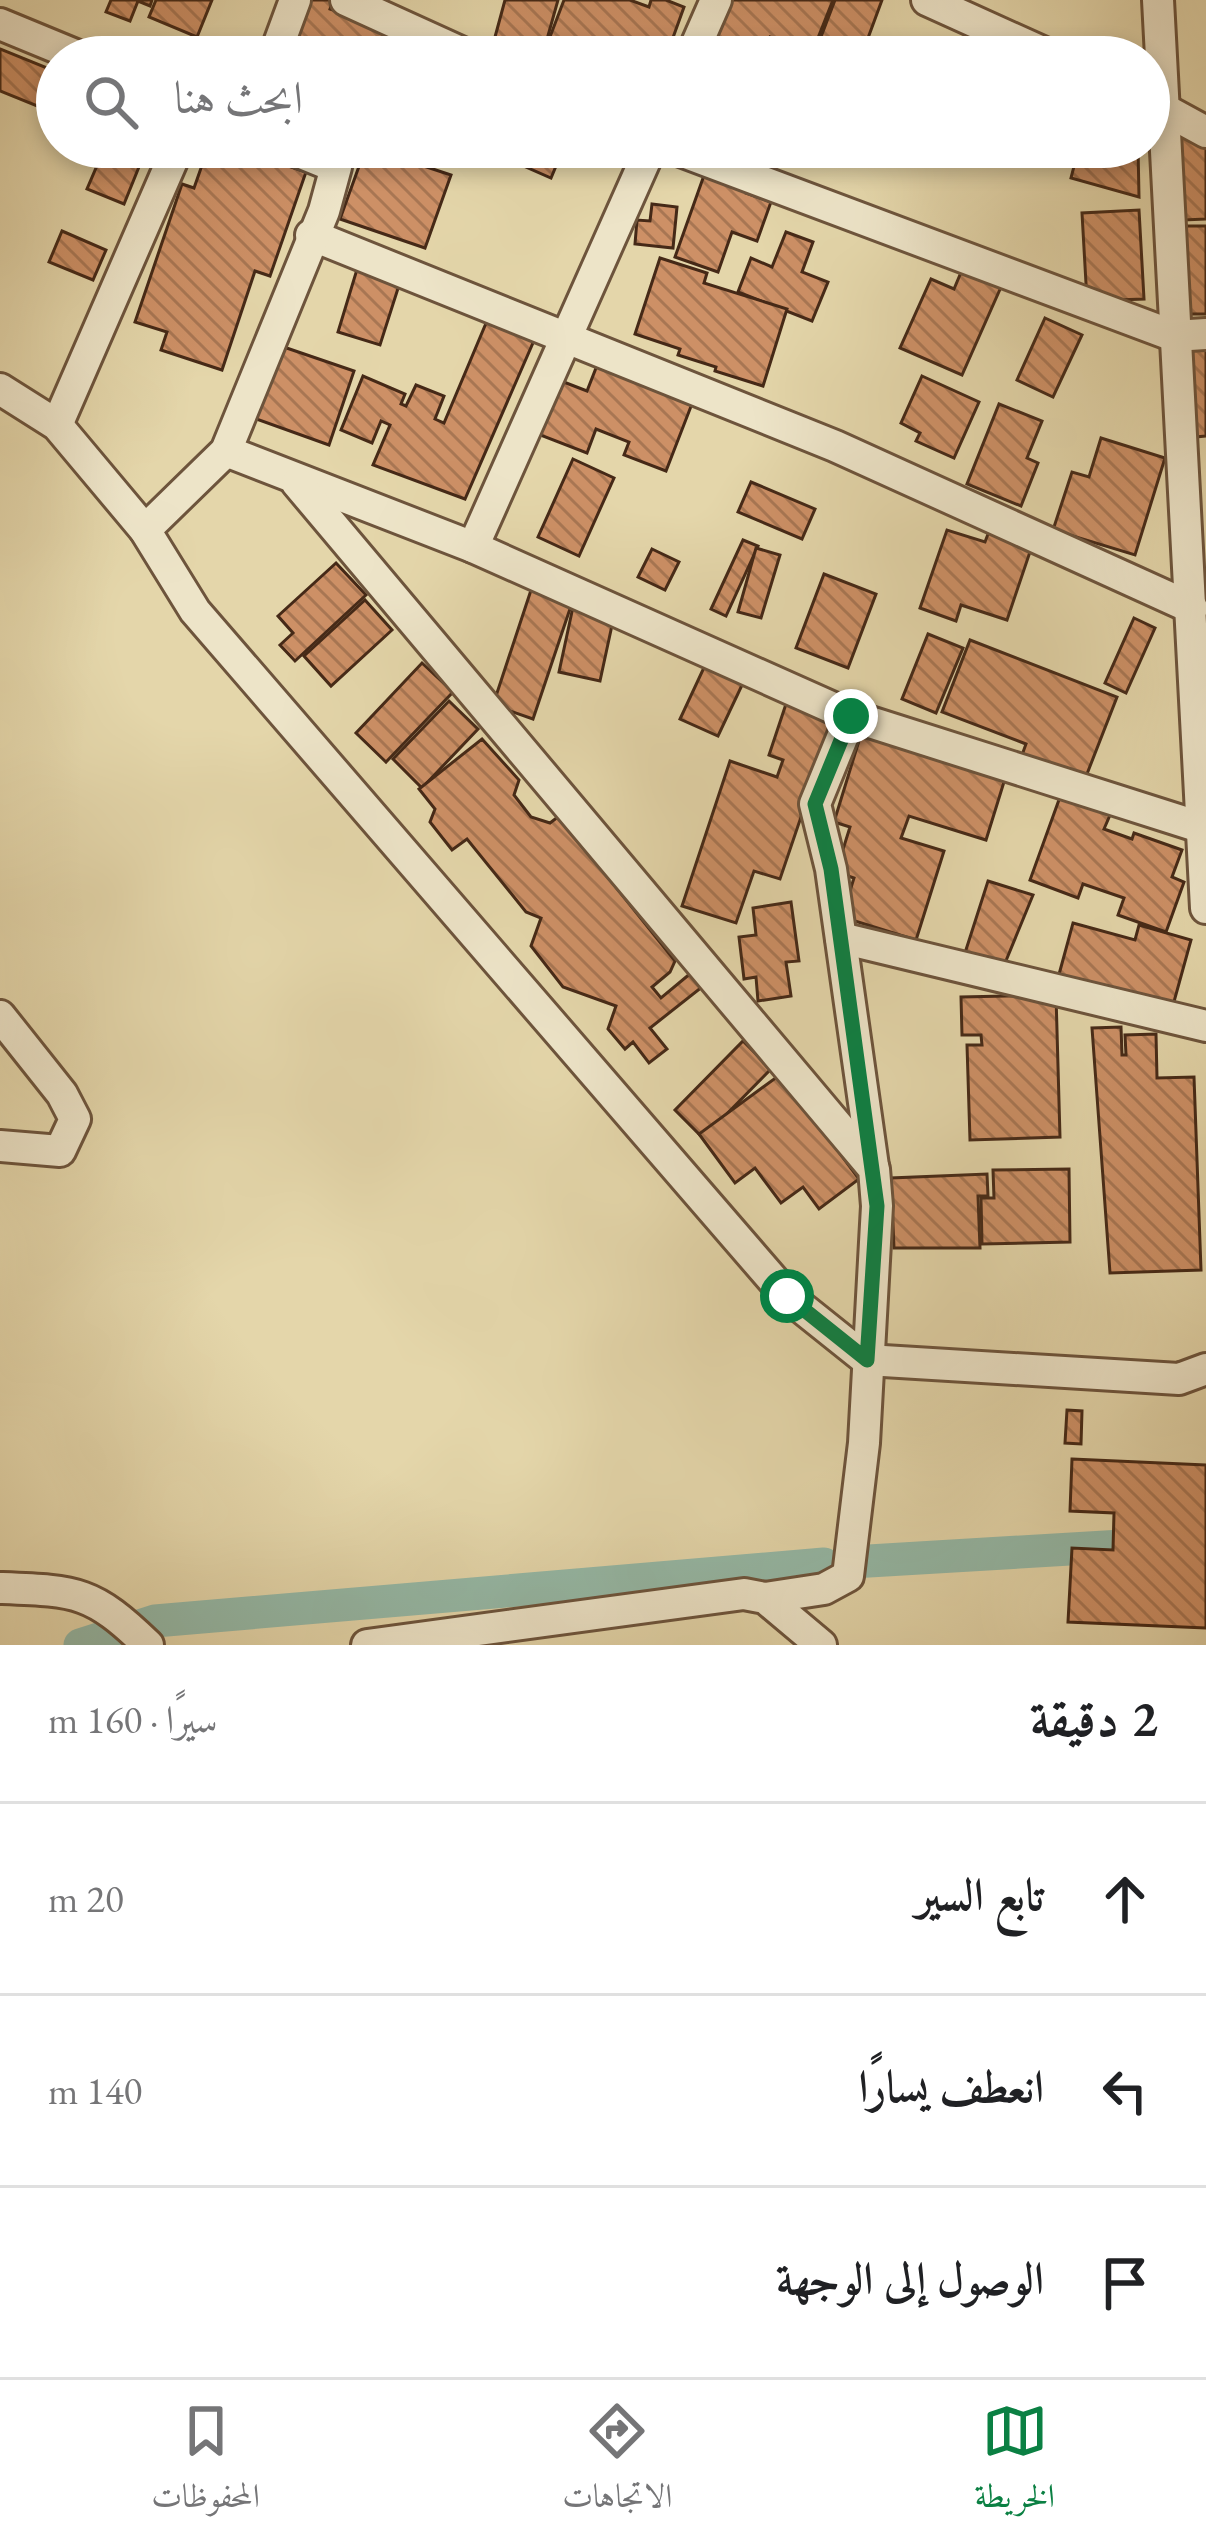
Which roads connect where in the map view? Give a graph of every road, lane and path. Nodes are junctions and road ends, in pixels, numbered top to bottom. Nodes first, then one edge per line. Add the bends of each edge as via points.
1 (295, 0) edge
2 (346, 0) edge
3 (716, 0) edge
4 (927, 0) edge
5 (1158, 0) edge
6 (0, 24) edge
7 (282, 36) edge
8 (425, 36) edge
9 (700, 36) edge
10 (1007, 36) edge
11 (1157, 36) edge
12 (36, 39) edge
13 (1170, 112) edge
14 (1206, 132) edge
15 (169, 168) edge
16 (336, 168) edge
17 (642, 168) edge
18 (726, 168) edge
19 (1161, 168) edge
20 (311, 236) junction
21 (1206, 334) edge
22 (1174, 336) junction
23 (567, 338) junction
24 (0, 389) edge
25 (57, 425) junction
26 (1192, 450) edge
27 (226, 451) junction
28 (297, 483) junction
29 (145, 530) junction
30 (473, 547) junction
31 (1192, 608) junction
32 (1200, 654) edge
33 (851, 716) junction
34 (1201, 781) edge
35 (1200, 827) junction
36 (1206, 908) edge
37 (841, 938) junction
38 (0, 1016) edge
39 (1206, 1026) edge
40 (0, 1146) edge
41 (874, 1168) junction
42 (867, 1360) junction
43 (1206, 1370) edge
44 (0, 1588) edge
45 (765, 1598) junction
46 (148, 1645) edge
47 (368, 1645) edge
48 (821, 1645) edge

1 - 7 street
2 - 8 street
3 - 9 street
4 - 10 street
5 - 11 street
6 - 12 street
13 - 14 street
15 - 25 street
16 - 20 street
17 - 23 street
18 - 22 street
19 - 22 street
20 - 23 street
20 - 27 street
21 - 22 street
22 - 26 street
23 - 30 street
23 - 31 street via 835,446
24 - 25 street
25 - 29 street
26 - 31 street
27 - 28 street
27 - 29 street
28 - 30 street
28 - 41 street
29 - 42 street via 195,611 787,1296
30 - 33 street
31 - 32 street
32 - 34 street
33 - 35 street
33 - 37 street via 815,804
34 - 35 street
35 - 36 street
37 - 39 street
37 - 41 street
38 - 40 street via 75,1119 60,1151
41 - 42 street
42 - 43 street via 1179,1378
42 - 45 street via 848,1576 824,1589
44 - 46 street via 83,1594 103,1602
45 - 47 street via 744,1594
45 - 48 street

